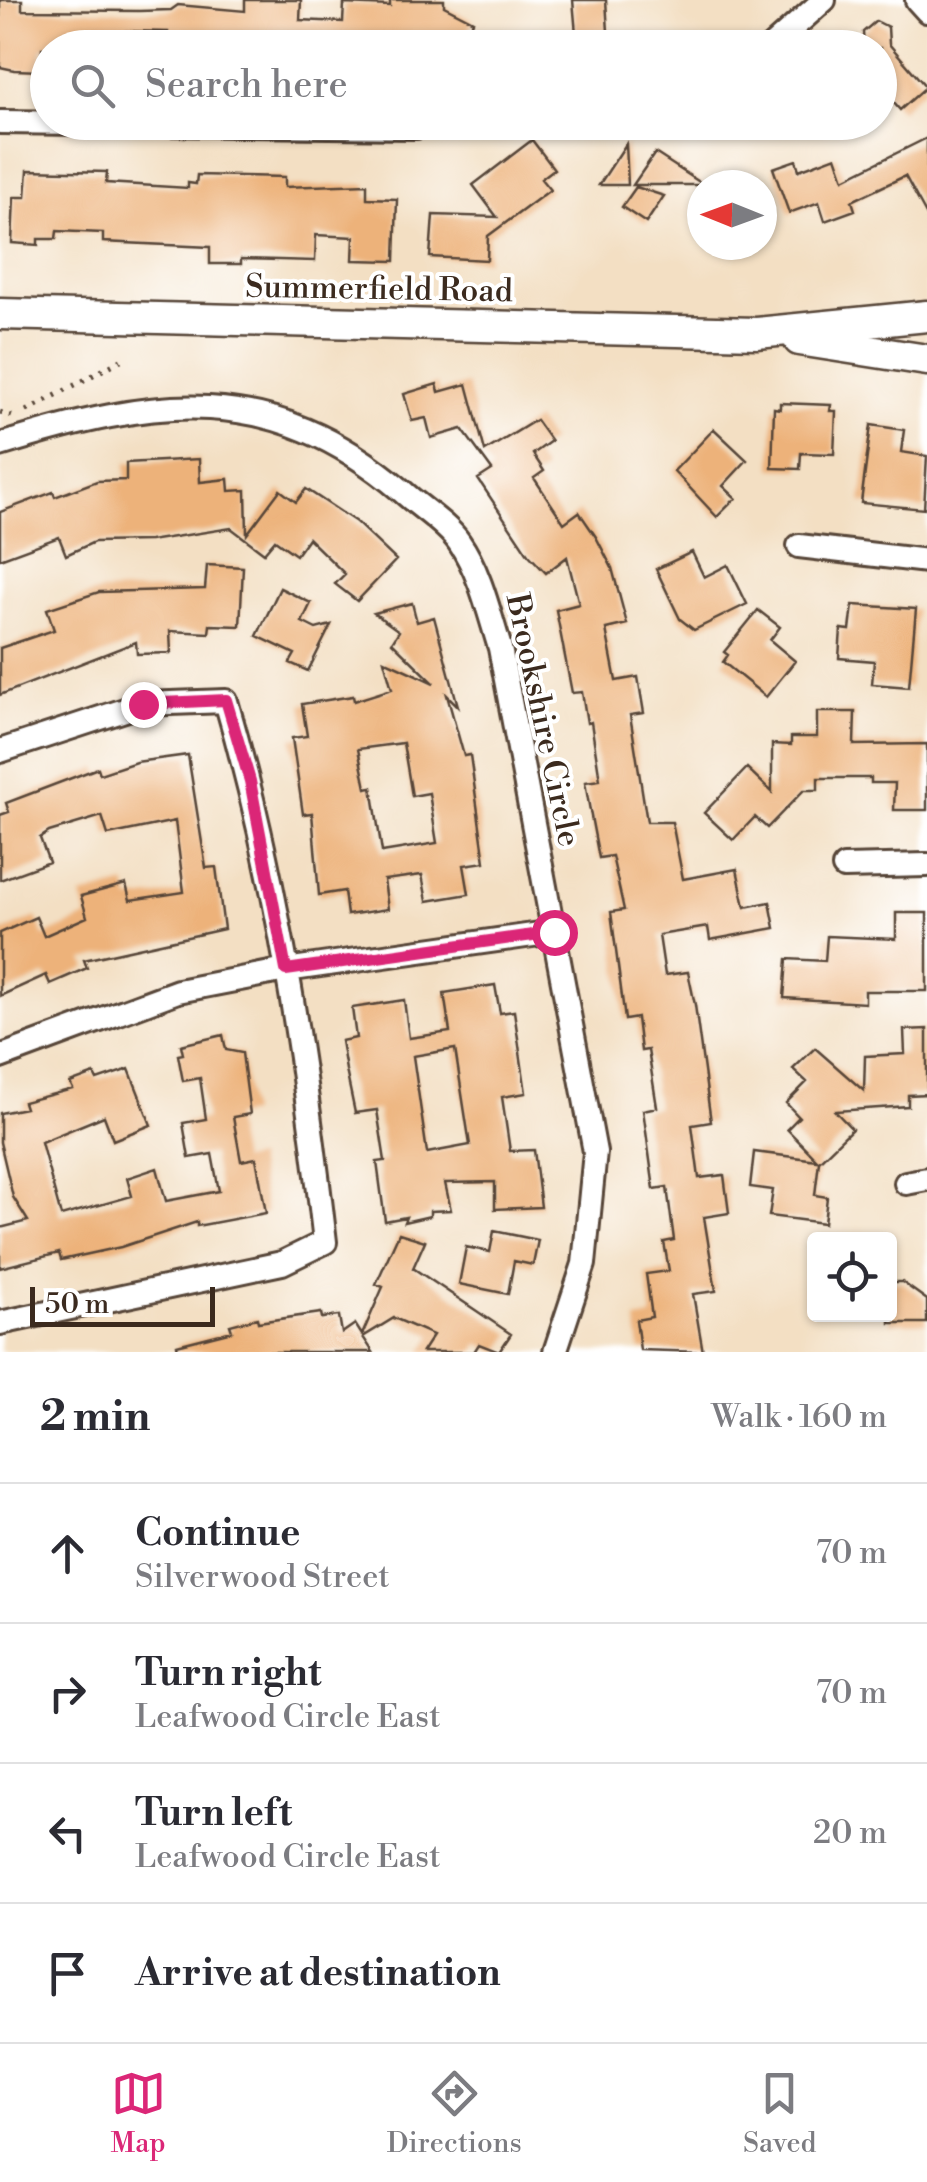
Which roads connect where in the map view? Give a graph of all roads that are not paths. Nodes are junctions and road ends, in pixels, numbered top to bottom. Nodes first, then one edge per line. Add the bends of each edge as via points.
1 (824, 0) edge
2 (918, 0) edge
3 (927, 11) edge
4 (790, 30) edge
5 (0, 122) edge
6 (30, 122) edge
7 (0, 314) edge
8 (927, 316) edge
9 (757, 333) junction
10 (927, 360) edge
11 (0, 446) edge
12 (800, 546) dead end
13 (927, 561) edge
14 (0, 751) edge
15 (927, 865) edge
16 (844, 867) dead end
17 (554, 932) junction
18 (286, 970) junction
19 (0, 1057) edge
20 (0, 1323) edge
21 (554, 1352) edge

1 - 4 street
2 - 3 street
5 - 6 street
7 - 9 street, Summerfield Road
8 - 9 street, Summerfield Road
9 - 10 street, Summerfield Road
11 - 17 street, Brookshire Circle via 140,410 201,405 263,414 369,464 458,540 500,648
12 - 13 street
14 - 18 street via 143,704 226,700 250,781
15 - 16 street
17 - 18 street
17 - 21 street, Brookshire Circle via 595,1152 584,1264
18 - 19 street via 178,991
18 - 20 street via 325,1242 282,1263

